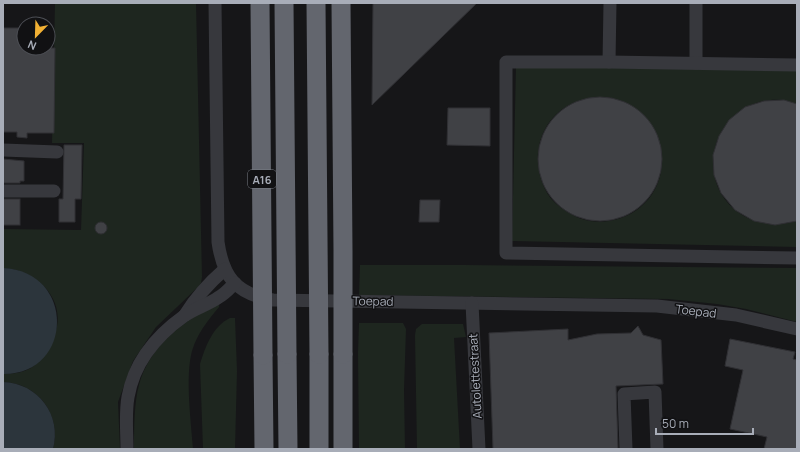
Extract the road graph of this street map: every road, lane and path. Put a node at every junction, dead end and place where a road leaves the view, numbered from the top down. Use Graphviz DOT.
graph roads {
  1 [pos="215,3"];
  2 [pos="260,3"];
  3 [pos="284,3"];
  4 [pos="316,3"];
  5 [pos="341,3"];
  6 [pos="610,3"];
  7 [pos="696,3"];
  8 [pos="609,62"];
  9 [pos="696,63"];
  10 [pos="797,65"];
  11 [pos="3,150"];
  12 [pos="57,152"];
  13 [pos="3,191"];
  14 [pos="54,191"];
  15 [pos="797,258"];
  16 [pos="225,270"];
  17 [pos="235,283"];
  18 [pos="472,303"];
  19 [pos="185,315"];
  20 [pos="797,329"];
  21 [pos="127,449"];
  22 [pos="264,449"];
  23 [pos="288,449"];
  24 [pos="319,449"];
  25 [pos="343,449"];
  26 [pos="478,449"];
  27 [pos="626,449"];
  28 [pos="657,449"];
  1 -- 16 [label="street, Toepad"];
  2 -- 22 [label="highway, A16, bridge"];
  3 -- 23 [label="highway, A16, bridge"];
  4 -- 24 [label="highway, bridge"];
  5 -- 25 [label="highway, bridge"];
  6 -- 8 [label="street"];
  7 -- 9 [label="street"];
  8 -- 9 [label="street"];
  8 -- 15 [label="street"];
  9 -- 10 [label="street"];
  11 -- 12 [label="street"];
  13 -- 14 [label="street"];
  16 -- 17 [label="street, Toepad"];
  16 -- 19 [label="street"];
  17 -- 18 [label="street, Toepad"];
  17 -- 19 [label="street"];
  18 -- 20 [label="street, Toepad"];
  18 -- 26 [label="street, Autolettestraat"];
  19 -- 21 [label="street"];
  27 -- 28 [label="street"];
}
